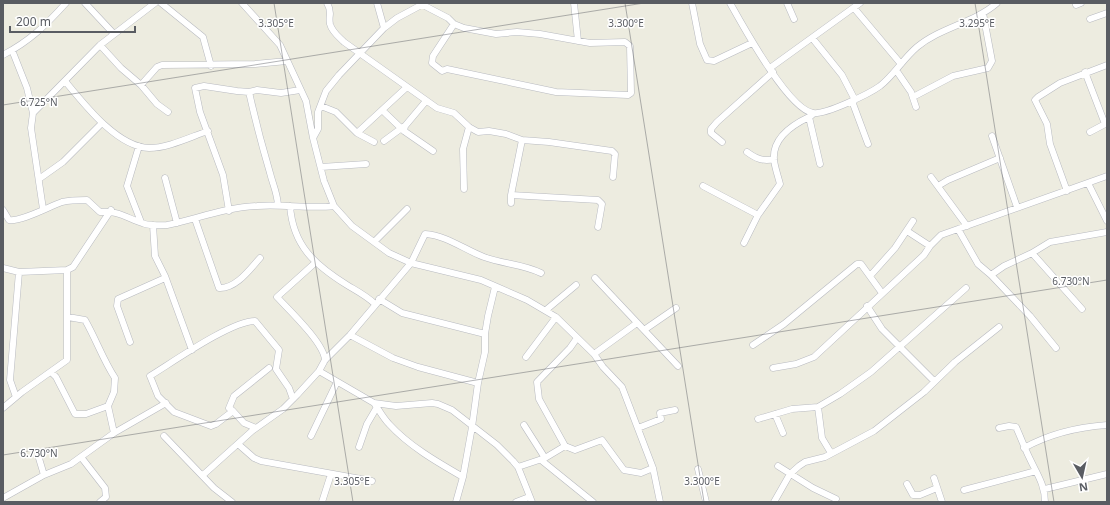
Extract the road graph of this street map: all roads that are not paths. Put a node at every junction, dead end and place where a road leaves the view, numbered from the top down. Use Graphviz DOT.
graph roads {
  1 [pos="66,3"];
  2 [pos="85,3"];
  3 [pos="155,3"];
  4 [pos="160,3"];
  5 [pos="242,3"];
  6 [pos="254,3"];
  7 [pos="327,3"];
  8 [pos="378,3"];
  9 [pos="574,3"];
  10 [pos="692,3"];
  11 [pos="730,3"];
  12 [pos="787,3"];
  13 [pos="860,3"];
  14 [pos="997,3"];
  15 [pos="424,4"];
  16 [pos="854,8"];
  17 [pos="249,9"];
  18 [pos="983,13"];
  19 [pos="1107,13"];
  20 [pos="794,19"];
  21 [pos="1090,19"];
  22 [pos="454,24"];
  23 [pos="384,28"];
  24 [pos="114,34"];
  25 [pos="813,39"];
  26 [pos="578,41"];
  27 [pos="752,43"];
  28 [pos="100,45"];
  29 [pos="12,50"];
  30 [pos="358,54"];
  31 [pos="3,55"];
  32 [pos="287,60"];
  33 [pos="901,64"];
  34 [pos="1107,65"];
  35 [pos="211,66"];
  36 [pos="772,70"];
  37 [pos="896,70"];
  38 [pos="1085,72"];
  39 [pos="65,81"];
  40 [pos="142,85"];
  41 [pos="407,87"];
  42 [pos="300,90"];
  43 [pos="249,92"];
  44 [pos="913,97"];
  45 [pos="426,100"];
  46 [pos="853,100"];
  47 [pos="321,106"];
  48 [pos="916,107"];
  49 [pos="382,110"];
  50 [pos="168,112"];
  51 [pos="33,113"];
  52 [pos="811,115"];
  53 [pos="101,124"];
  54 [pos="1106,124"];
  55 [pos="469,127"];
  56 [pos="403,129"];
  57 [pos="208,131"];
  58 [pos="1090,132"];
  59 [pos="357,133"];
  60 [pos="992,136"];
  61 [pos="313,138"];
  62 [pos="522,140"];
  63 [pos="384,141"];
  64 [pos="374,142"];
  65 [pos="722,142"];
  66 [pos="868,144"];
  67 [pos="139,146"];
  68 [pos="433,151"];
  69 [pos="747,152"];
  70 [pos="1000,158"];
  71 [pos="774,159"];
  72 [pos="366,164"];
  73 [pos="820,164"];
  74 [pos="321,167"];
  75 [pos="1107,176"];
  76 [pos="613,177"];
  77 [pos="931,177"];
  78 [pos="165,178"];
  79 [pos="39,179"];
  80 [pos="1088,183"];
  81 [pos="702,186"];
  82 [pos="938,186"];
  83 [pos="464,189"];
  84 [pos="1067,191"];
  85 [pos="511,195"];
  86 [pos="511,203"];
  87 [pos="278,205"];
  88 [pos="290,206"];
  89 [pos="334,206"];
  90 [pos="1017,207"];
  91 [pos="43,209"];
  92 [pos="407,209"];
  93 [pos="3,210"];
  94 [pos="112,210"];
  95 [pos="229,211"];
  96 [pos="758,215"];
  97 [pos="194,218"];
  98 [pos="913,221"];
  99 [pos="1107,221"];
  100 [pos="141,222"];
  101 [pos="178,223"];
  102 [pos="153,225"];
  103 [pos="967,226"];
  104 [pos="598,227"];
  105 [pos="958,229"];
  106 [pos="907,231"];
  107 [pos="1107,232"];
  108 [pos="374,242"];
  109 [pos="744,243"];
  110 [pos="930,246"];
  111 [pos="1032,254"];
  112 [pos="260,258"];
  113 [pos="316,262"];
  114 [pos="411,264"];
  115 [pos="3,268"];
  116 [pos="67,270"];
  117 [pos="19,272"];
  118 [pos="541,273"];
  119 [pos="991,275"];
  120 [pos="870,276"];
  121 [pos="165,278"];
  122 [pos="595,278"];
  123 [pos="576,285"];
  124 [pos="495,287"];
  125 [pos="966,288"];
  126 [pos="882,293"];
  127 [pos="377,302"];
  128 [pos="867,306"];
  129 [pos="676,308"];
  130 [pos="1082,309"];
  131 [pos="546,310"];
  132 [pos="68,317"];
  133 [pos="556,317"];
  134 [pos="637,323"];
  135 [pos="999,327"];
  136 [pos="644,330"];
  137 [pos="485,334"];
  138 [pos="350,335"];
  139 [pos="577,338"];
  140 [pos="130,342"];
  141 [pos="753,345"];
  142 [pos="899,347"];
  143 [pos="1056,348"];
  144 [pos="192,350"];
  145 [pos="594,354"];
  146 [pos="526,357"];
  147 [pos="325,360"];
  148 [pos="60,366"];
  149 [pos="678,366"];
  150 [pos="269,368"];
  151 [pos="773,368"];
  152 [pos="319,371"];
  153 [pos="50,372"];
  154 [pos="56,377"];
  155 [pos="934,381"];
  156 [pos="337,382"];
  157 [pos="478,383"];
  158 [pos="16,397"];
  159 [pos="293,399"];
  160 [pos="166,404"];
  161 [pos="376,405"];
  162 [pos="108,406"];
  163 [pos="818,407"];
  164 [pos="3,408"];
  165 [pos="675,410"];
  166 [pos="233,411"];
  167 [pos="774,414"];
  168 [pos="758,419"];
  169 [pos="524,425"];
  170 [pos="1107,425"];
  171 [pos="472,427"];
  172 [pos="256,428"];
  173 [pos="638,428"];
  174 [pos="999,428"];
  175 [pos="114,433"];
  176 [pos="783,433"];
  177 [pos="164,436"];
  178 [pos="312,436"];
  179 [pos="238,444"];
  180 [pos="565,446"];
  181 [pos="359,447"];
  182 [pos="1024,448"];
  183 [pos="831,453"];
  184 [pos="38,455"];
  185 [pos="81,457"];
  186 [pos="543,459"];
  187 [pos="778,466"];
  188 [pos="518,467"];
  189 [pos="653,468"];
  190 [pos="698,469"];
  191 [pos="1036,471"];
  192 [pos="331,474"];
  193 [pos="790,474"];
  194 [pos="1107,474"];
  195 [pos="44,475"];
  196 [pos="203,475"];
  197 [pos="463,477"];
  198 [pos="934,478"];
  199 [pos="372,481"];
  200 [pos="907,484"];
  201 [pos="937,488"];
  202 [pos="1045,489"];
  203 [pos="964,490"];
  204 [pos="3,498"];
  205 [pos="530,499"];
  206 [pos="836,499"];
  207 [pos="100,502"];
  208 [pos="232,502"];
  209 [pos="322,502"];
  210 [pos="456,502"];
  211 [pos="516,502"];
  212 [pos="592,502"];
  213 [pos="660,502"];
  214 [pos="706,502"];
  215 [pos="774,502"];
  216 [pos="942,502"];
  217 [pos="1045,502"];
  1 -- 29 [label="street"];
  2 -- 24 [label="street"];
  3 -- 24 [label="street"];
  4 -- 35 [label="street"];
  5 -- 17 [label="street"];
  6 -- 17 [label="street"];
  7 -- 30 [label="street"];
  8 -- 23 [label="street"];
  9 -- 26 [label="street"];
  10 -- 27 [label="street"];
  11 -- 27 [label="street"];
  12 -- 20 [label="street"];
  13 -- 16 [label="street"];
  14 -- 18 [label="street"];
  15 -- 22 [label="street"];
  15 -- 23 [label="street"];
  16 -- 25 [label="street"];
  16 -- 33 [label="street"];
  17 -- 32 [label="street"];
  18 -- 33 [label="street"];
  18 -- 44 [label="street"];
  19 -- 21 [label="street"];
  22 -- 26 [label="street"];
  22 -- 26 [label="street"];
  23 -- 30 [label="street"];
  24 -- 28 [label="street"];
  25 -- 36 [label="street"];
  25 -- 46 [label="street"];
  27 -- 36 [label="street"];
  28 -- 39 [label="street"];
  28 -- 40 [label="street"];
  29 -- 31 [label="street"];
  29 -- 51 [label="street"];
  30 -- 41 [label="street"];
  30 -- 47 [label="street"];
  32 -- 35 [label="street"];
  32 -- 42 [label="street"];
  33 -- 37 [label="street"];
  34 -- 38 [label="street"];
  35 -- 40 [label="street"];
  36 -- 52 [label="street"];
  36 -- 65 [label="street"];
  37 -- 44 [label="street"];
  37 -- 46 [label="street"];
  38 -- 54 [label="street"];
  38 -- 84 [label="street"];
  39 -- 51 [label="street"];
  39 -- 53 [label="street"];
  40 -- 50 [label="street"];
  41 -- 45 [label="street"];
  41 -- 49 [label="street"];
  42 -- 43 [label="street"];
  42 -- 61 [label="street"];
  43 -- 57 [label="street"];
  43 -- 87 [label="street"];
  44 -- 48 [label="street"];
  45 -- 55 [label="street"];
  45 -- 56 [label="street"];
  46 -- 52 [label="street"];
  46 -- 66 [label="street"];
  47 -- 59 [label="street"];
  47 -- 61 [label="street"];
  49 -- 56 [label="street"];
  49 -- 59 [label="street"];
  51 -- 79 [label="street"];
  52 -- 71 [label="street"];
  52 -- 73 [label="street"];
  53 -- 67 [label="street"];
  53 -- 79 [label="street"];
  54 -- 58 [label="street"];
  55 -- 62 [label="street"];
  55 -- 83 [label="street"];
  56 -- 63 [label="street"];
  56 -- 68 [label="street"];
  57 -- 67 [label="street"];
  57 -- 95 [label="street"];
  59 -- 64 [label="street"];
  60 -- 70 [label="street"];
  61 -- 74 [label="street"];
  62 -- 76 [label="street"];
  62 -- 85 [label="street"];
  67 -- 100 [label="street"];
  69 -- 71 [label="street"];
  70 -- 82 [label="street"];
  70 -- 90 [label="street"];
  71 -- 96 [label="street"];
  72 -- 74 [label="street"];
  74 -- 89 [label="street"];
  75 -- 80 [label="street"];
  77 -- 82 [label="street"];
  78 -- 101 [label="street"];
  79 -- 91 [label="street"];
  80 -- 84 [label="street"];
  80 -- 99 [label="street"];
  81 -- 96 [label="street"];
  82 -- 103 [label="street"];
  84 -- 90 [label="street"];
  85 -- 86 [label="street"];
  85 -- 104 [label="street"];
  87 -- 88 [label="street"];
  87 -- 95 [label="street"];
  88 -- 89 [label="street"];
  88 -- 113 [label="street"];
  89 -- 108 [label="street"];
  90 -- 103 [label="street"];
  91 -- 93 [label="street"];
  91 -- 94 [label="street"];
  92 -- 108 [label="street"];
  94 -- 100 [label="street"];
  94 -- 116 [label="street"];
  95 -- 97 [label="street"];
  96 -- 109 [label="street"];
  97 -- 101 [label="street"];
  97 -- 112 [label="street"];
  98 -- 106 [label="street"];
  100 -- 102 [label="street"];
  101 -- 102 [label="street"];
  102 -- 121 [label="street"];
  103 -- 105 [label="street"];
  105 -- 110 [label="street"];
  105 -- 119 [label="street"];
  106 -- 110 [label="street"];
  106 -- 120 [label="street"];
  107 -- 111 [label="street"];
  108 -- 114 [label="street"];
  110 -- 126 [label="street"];
  111 -- 119 [label="street"];
  111 -- 130 [label="street"];
  113 -- 127 [label="street"];
  113 -- 147 [label="street"];
  114 -- 118 [label="street"];
  114 -- 124 [label="street"];
  114 -- 127 [label="street"];
  115 -- 117 [label="street"];
  116 -- 117 [label="street"];
  116 -- 132 [label="street"];
  117 -- 158 [label="street"];
  119 -- 143 [label="street"];
  120 -- 126 [label="street"];
  120 -- 141 [label="street"];
  121 -- 140 [label="street"];
  121 -- 144 [label="street"];
  122 -- 134 [label="street"];
  123 -- 131 [label="street"];
  124 -- 131 [label="street"];
  124 -- 137 [label="street"];
  125 -- 142 [label="street"];
  126 -- 128 [label="street"];
  127 -- 137 [label="street"];
  127 -- 138 [label="street"];
  128 -- 142 [label="street"];
  128 -- 151 [label="street"];
  129 -- 136 [label="street"];
  131 -- 133 [label="street"];
  132 -- 148 [label="street"];
  132 -- 162 [label="street"];
  133 -- 139 [label="street"];
  133 -- 146 [label="street"];
  134 -- 136 [label="street"];
  134 -- 145 [label="street"];
  135 -- 155 [label="street"];
  136 -- 149 [label="street"];
  137 -- 157 [label="street"];
  138 -- 147 [label="street"];
  138 -- 157 [label="street"];
  139 -- 145 [label="street"];
  139 -- 180 [label="street"];
  142 -- 155 [label="street"];
  142 -- 163 [label="street"];
  144 -- 159 [label="street"];
  144 -- 160 [label="street"];
  145 -- 173 [label="street"];
  147 -- 152 [label="street"];
  148 -- 153 [label="street"];
  148 -- 154 [label="street"];
  150 -- 166 [label="street"];
  152 -- 156 [label="street"];
  152 -- 159 [label="street"];
  153 -- 154 [label="street"];
  153 -- 158 [label="street"];
  154 -- 162 [label="street"];
  155 -- 183 [label="street"];
  156 -- 161 [label="street"];
  156 -- 178 [label="street"];
  157 -- 171 [label="street"];
  158 -- 164 [label="street"];
  159 -- 172 [label="street"];
  160 -- 166 [label="street"];
  160 -- 175 [label="street"];
  161 -- 171 [label="street"];
  161 -- 181 [label="street"];
  161 -- 197 [label="street"];
  162 -- 175 [label="street"];
  163 -- 167 [label="street"];
  163 -- 183 [label="street"];
  165 -- 173 [label="street"];
  166 -- 172 [label="street"];
  167 -- 168 [label="street"];
  167 -- 176 [label="street"];
  169 -- 186 [label="street"];
  170 -- 182 [label="street"];
  171 -- 188 [label="street"];
  171 -- 197 [label="street"];
  172 -- 179 [label="street"];
  173 -- 189 [label="street"];
  174 -- 182 [label="street"];
  175 -- 185 [label="street"];
  177 -- 196 [label="street"];
  179 -- 192 [label="street"];
  179 -- 196 [label="street"];
  180 -- 186 [label="street"];
  180 -- 189 [label="street"];
  182 -- 191 [label="street"];
  183 -- 193 [label="street"];
  184 -- 195 [label="street"];
  185 -- 195 [label="street"];
  185 -- 207 [label="street"];
  186 -- 188 [label="street"];
  186 -- 212 [label="street"];
  187 -- 193 [label="street"];
  188 -- 205 [label="street"];
  189 -- 213 [label="street"];
  190 -- 214 [label="street"];
  191 -- 202 [label="street"];
  191 -- 203 [label="street"];
  192 -- 199 [label="street"];
  192 -- 209 [label="street"];
  193 -- 206 [label="street"];
  193 -- 215 [label="street"];
  194 -- 202 [label="street"];
  195 -- 204 [label="street"];
  196 -- 208 [label="street"];
  197 -- 210 [label="street"];
  198 -- 201 [label="street"];
  200 -- 201 [label="street"];
  201 -- 216 [label="street"];
  202 -- 217 [label="street"];
  205 -- 211 [label="street"];
}
